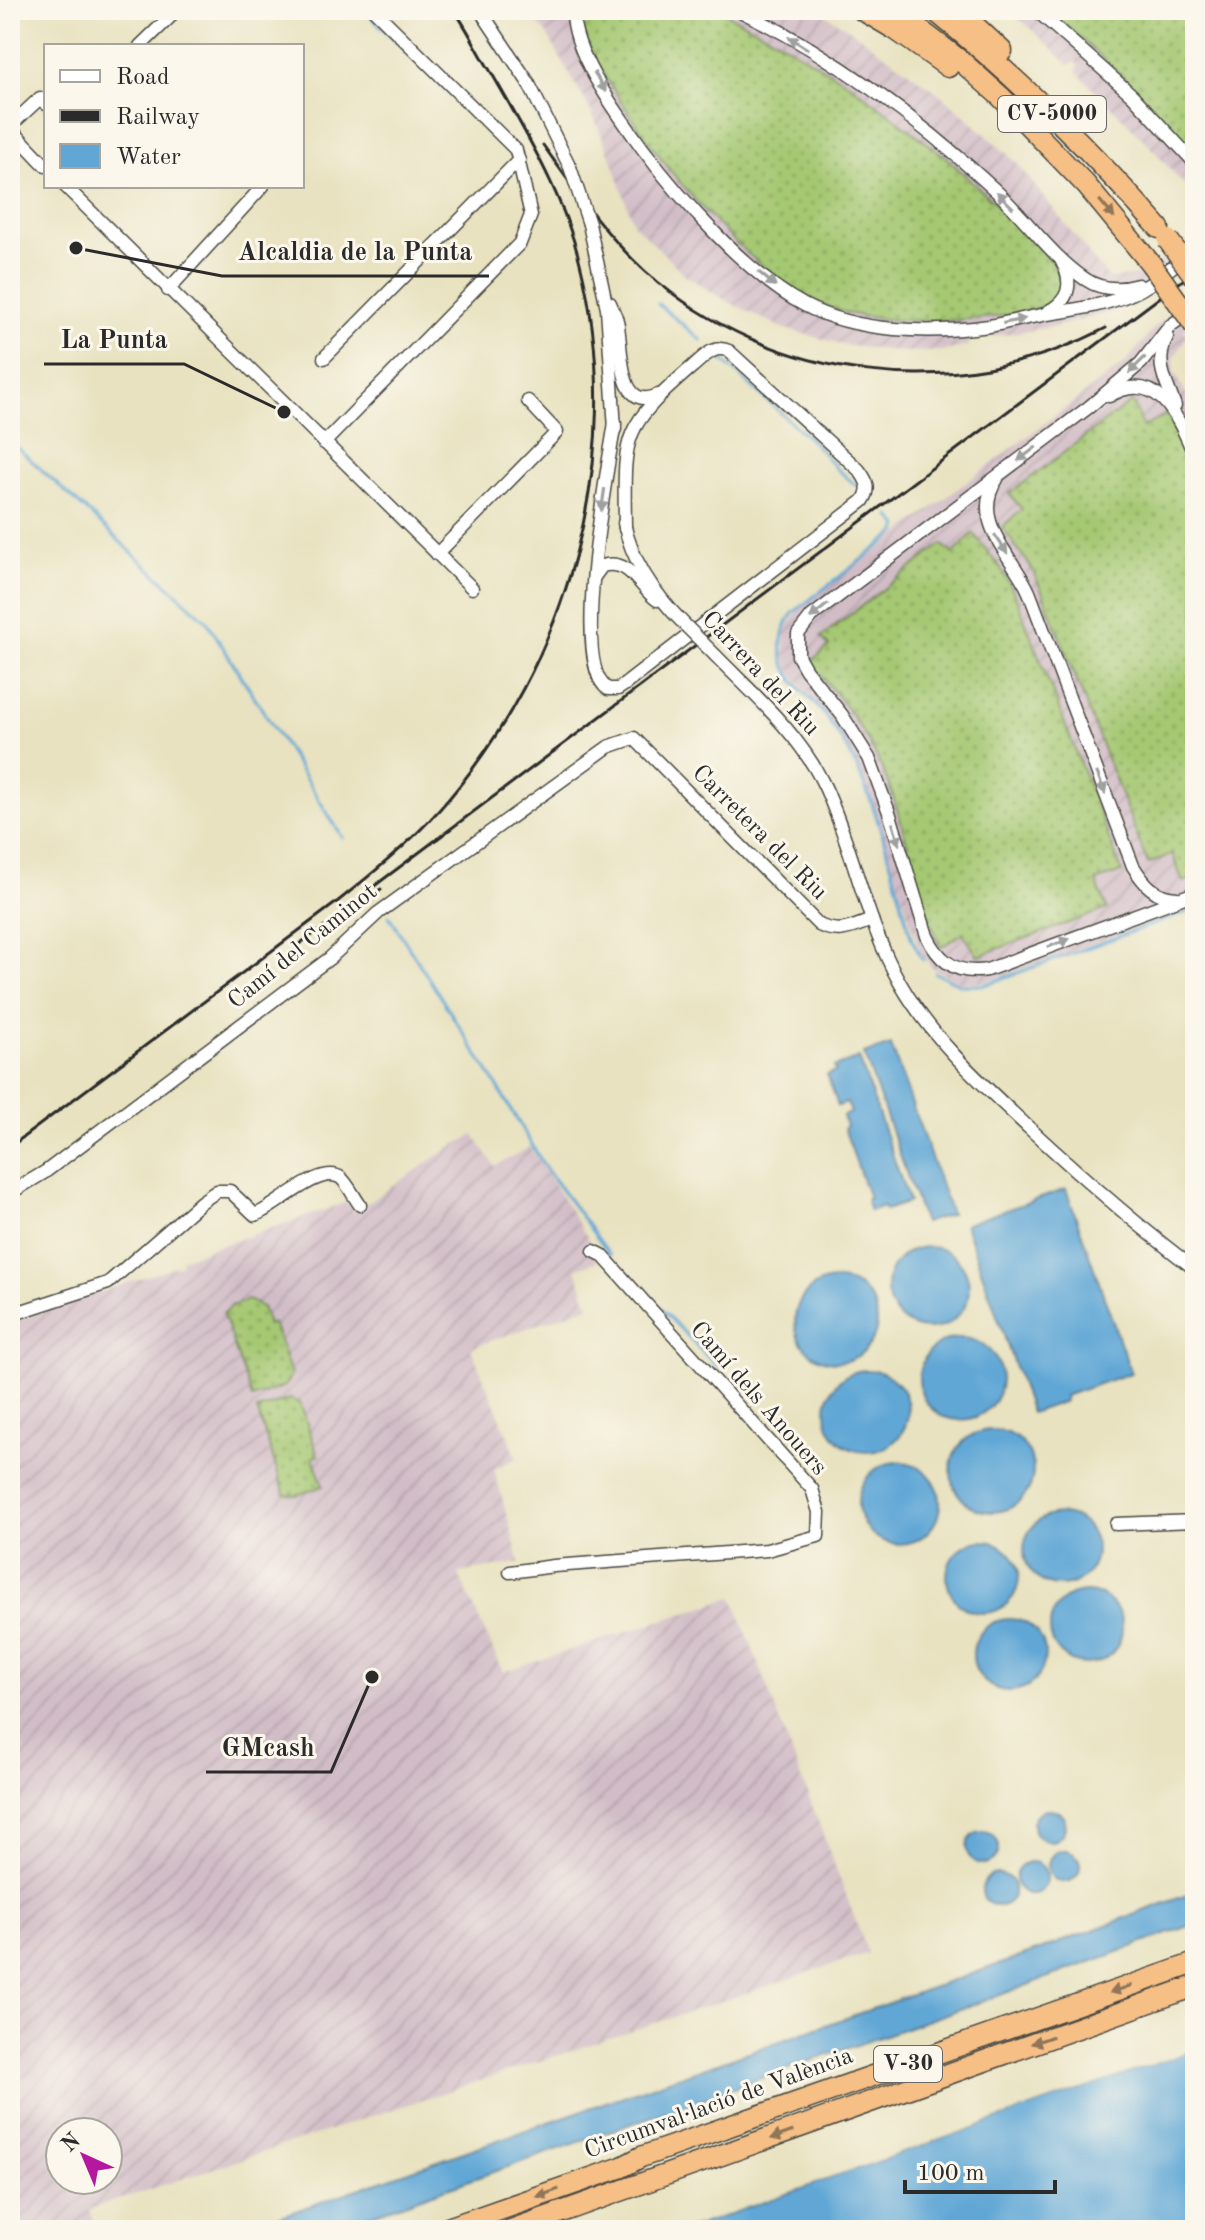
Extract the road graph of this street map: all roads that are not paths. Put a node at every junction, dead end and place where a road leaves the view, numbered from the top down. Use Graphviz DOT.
graph roads {
  1 [pos="374,10"];
  2 [pos="480,10"];
  3 [pos="573,10"];
  4 [pos="738,10"];
  5 [pos="862,10"];
  6 [pos="894,10"];
  7 [pos="934,10"];
  8 [pos="958,10"];
  9 [pos="1036,10"];
  10 [pos="170,17"];
  11 [pos="142,44"];
  12 [pos="44,102"];
  13 [pos="1014,112"];
  14 [pos="10,127"];
  15 [pos="519,160"];
  16 [pos="1195,163"];
  17 [pos="44,164"];
  18 [pos="67,188"];
  19 [pos="261,188"];
  20 [pos="1164,234"];
  21 [pos="1195,248"];
  22 [pos="1059,256"];
  23 [pos="1152,272"];
  24 [pos="1195,277"];
  25 [pos="602,281"];
  26 [pos="168,290"];
  27 [pos="1195,308"];
  28 [pos="1043,315"];
  29 [pos="1188,322"];
  30 [pos="324,358"];
  31 [pos="664,391"];
  32 [pos="528,401"];
  33 [pos="1089,407"];
  34 [pos="1179,421"];
  35 [pos="615,423"];
  36 [pos="324,443"];
  37 [pos="1195,456"];
  38 [pos="1002,473"];
  39 [pos="625,529"];
  40 [pos="437,554"];
  41 [pos="591,584"];
  42 [pos="472,588"];
  43 [pos="668,608"];
  44 [pos="626,739"];
  45 [pos="1189,896"];
  46 [pos="872,920"];
  47 [pos="10,1193"];
  48 [pos="360,1205"];
  49 [pos="594,1251"];
  50 [pos="1195,1269"];
  51 [pos="10,1315"];
  52 [pos="1195,1521"];
  53 [pos="1116,1524"];
  54 [pos="510,1572"];
  55 [pos="1195,1963"];
  56 [pos="1195,1986"];
  57 [pos="987,2060"];
  58 [pos="622,2167"];
  59 [pos="442,2230"];
  60 [pos="511,2230"];
  1 -- 15 [label="street"];
  2 -- 25 [label="street, Carrera del Riu, bridge"];
  3 -- 28 [label="street, one-way"];
  22 -- 4 [label="street, one-way"];
  5 -- 13 [label="highway"];
  6 -- 13 [label="highway, CV-5000"];
  7 -- 20 [label="highway, CV-5000"];
  8 -- 20 [label="highway"];
  9 -- 16 [label="street"];
  10 -- 11 [label="street"];
  12 -- 14 [label="street"];
  13 -- 23 [label="highway, CV-5000, one-way"];
  14 -- 17 [label="street"];
  15 -- 30 [label="street"];
  15 -- 36 [label="street"];
  18 -- 26 [label="street"];
  19 -- 26 [label="street"];
  20 -- 24 [label="highway, CV-5000, bridge"];
  21 -- 23 [label="street"];
  22 -- 23 [label="street"];
  22 -- 28 [label="street"];
  23 -- 28 [label="street"];
  23 -- 29 [label="highway, CV-5000, bridge"];
  25 -- 31 [label="street"];
  25 -- 35 [label="street, Carrera del Riu"];
  26 -- 36 [label="street"];
  27 -- 29 [label="street"];
  29 -- 33 [label="street, one-way"];
  29 -- 34 [label="street"];
  31 -- 39 [label="street"];
  31 -- 41 [label="street"];
  32 -- 40 [label="street"];
  33 -- 34 [label="street"];
  33 -- 38 [label="street, one-way"];
  34 -- 37 [label="street"];
  35 -- 39 [label="street, Carrera del Riu"];
  35 -- 41 [label="street, one-way"];
  36 -- 40 [label="street"];
  38 -- 45 [label="street, one-way"];
  38 -- 45 [label="street, one-way"];
  39 -- 43 [label="street, Carrera del Riu"];
  40 -- 42 [label="street"];
  41 -- 43 [label="street"];
  43 -- 46 [label="street, Carrera del Riu, bridge"];
  44 -- 46 [label="street, Carretera del Riu"];
  44 -- 47 [label="street, Camí del Caminot"];
  46 -- 50 [label="street, Carrera del Riu"];
  48 -- 51 [label="street"];
  49 -- 54 [label="street, Camí dels Anouers"];
  52 -- 53 [label="street"];
  55 -- 58 [label="highway, Circumval·lació de València / V-30, one-way"];
  56 -- 57 [label="highway, Circumval·lació de València / V-30, one-way"];
  57 -- 58 [label="highway"];
  57 -- 60 [label="highway, Circumval·lació de València / V-30, one-way"];
  58 -- 59 [label="highway, Circumval·lació de València / V-30, one-way"];
}
